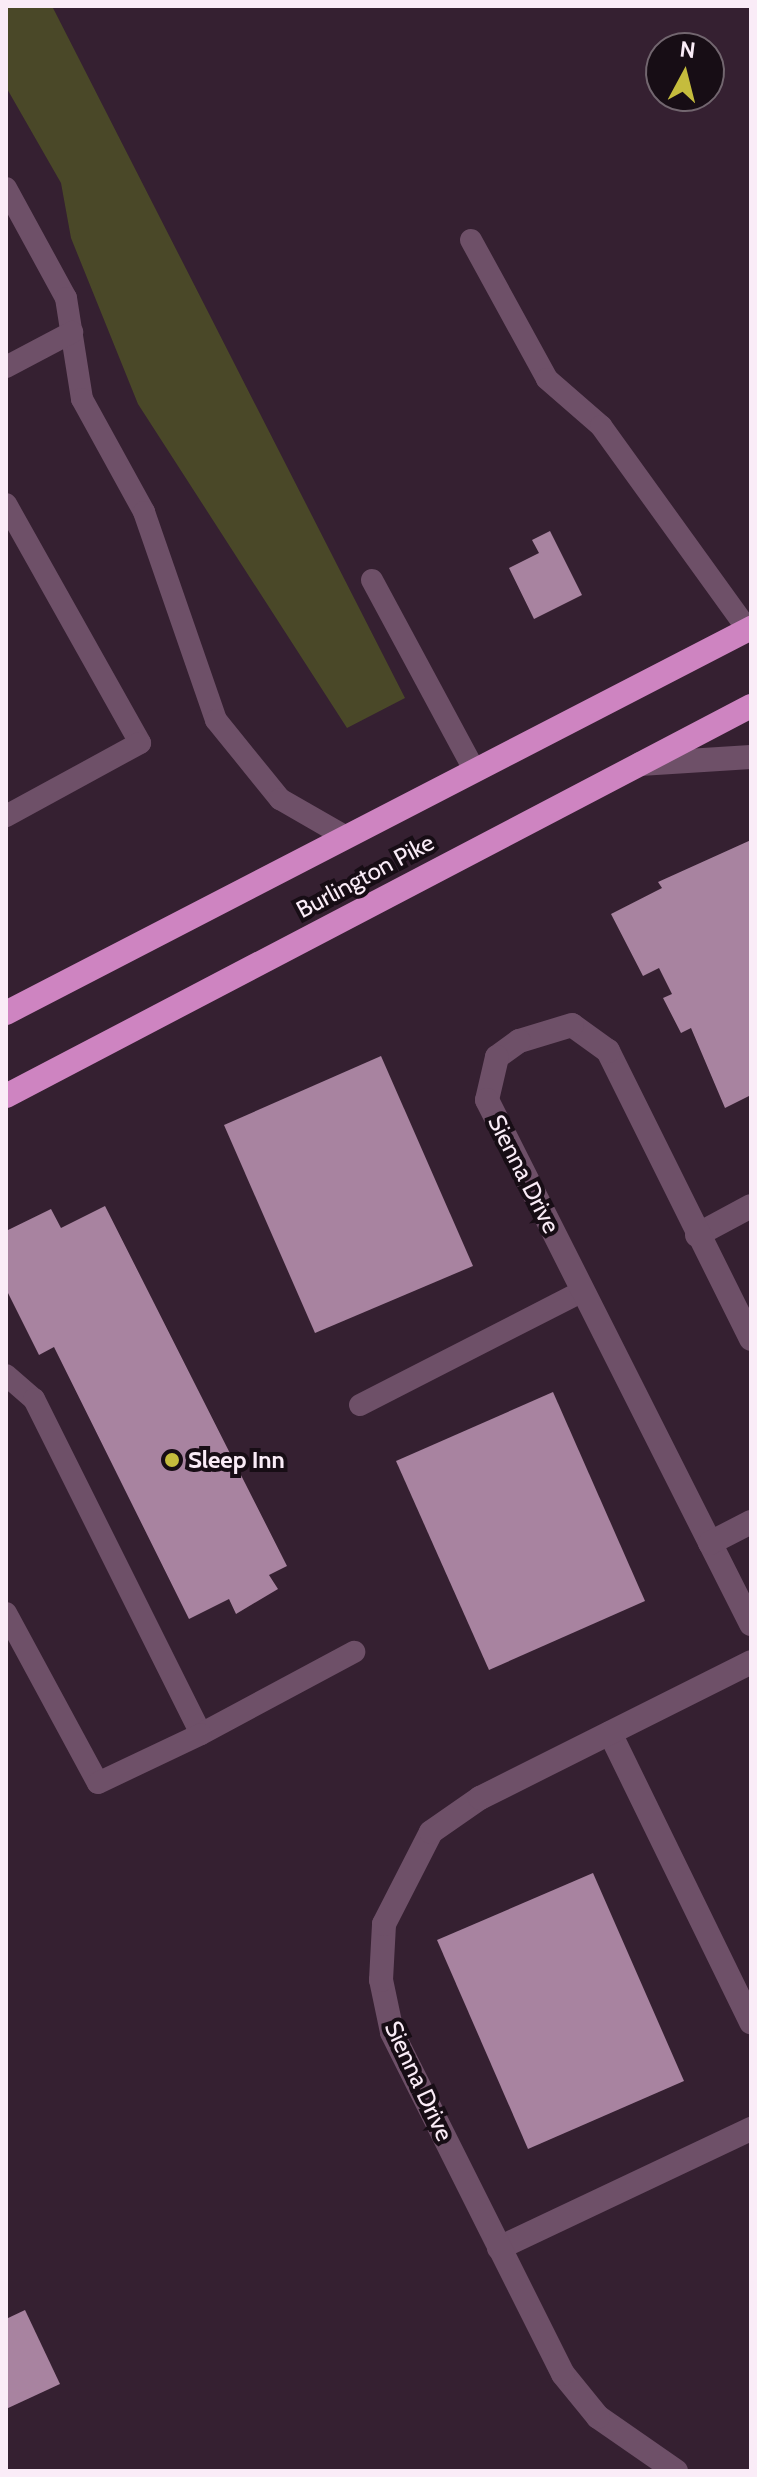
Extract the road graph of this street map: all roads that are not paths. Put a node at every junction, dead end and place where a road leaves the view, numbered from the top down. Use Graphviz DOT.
graph roads {
  1 [pos="6,188"];
  2 [pos="471,240"];
  3 [pos="72,332"];
  4 [pos="6,367"];
  5 [pos="6,504"];
  6 [pos="372,580"];
  7 [pos="749,629"];
  8 [pos="751,706"];
  9 [pos="751,757"];
  10 [pos="640,764"];
  11 [pos="475,771"];
  12 [pos="6,816"];
  13 [pos="346,837"];
  14 [pos="6,1013"];
  15 [pos="6,1096"];
  16 [pos="751,1206"];
  17 [pos="697,1235"];
  18 [pos="583,1291"];
  19 [pos="751,1339"];
  20 [pos="6,1375"];
  21 [pos="360,1405"];
  22 [pos="751,1522"];
  23 [pos="710,1543"];
  24 [pos="6,1613"];
  25 [pos="751,1624"];
  26 [pos="354,1652"];
  27 [pos="751,1662"];
  28 [pos="610,1733"];
  29 [pos="201,1734"];
  30 [pos="751,2022"];
  31 [pos="751,2129"];
  32 [pos="499,2248"];
  33 [pos="676,2471"];
  1 -- 3 [label="lane"];
  2 -- 7 [label="lane"];
  3 -- 4 [label="lane"];
  3 -- 13 [label="lane"];
  5 -- 12 [label="lane"];
  6 -- 11 [label="lane"];
  7 -- 11 [label="highway, Burlington Pike"];
  8 -- 10 [label="highway, Burlington Pike"];
  9 -- 10 [label="street"];
  10 -- 15 [label="highway, Burlington Pike"];
  11 -- 13 [label="highway, Burlington Pike"];
  13 -- 14 [label="highway, Burlington Pike"];
  16 -- 17 [label="street"];
  17 -- 18 [label="street, Sienna Drive"];
  17 -- 19 [label="street, Sienna Drive"];
  18 -- 21 [label="lane"];
  18 -- 23 [label="street, Sienna Drive"];
  20 -- 29 [label="lane"];
  22 -- 23 [label="street"];
  23 -- 25 [label="street, Sienna Drive"];
  24 -- 29 [label="lane"];
  26 -- 29 [label="lane"];
  27 -- 28 [label="street, Sienna Drive"];
  28 -- 30 [label="street"];
  28 -- 32 [label="street, Sienna Drive"];
  31 -- 32 [label="street"];
  32 -- 33 [label="street, Sienna Drive"];
}
